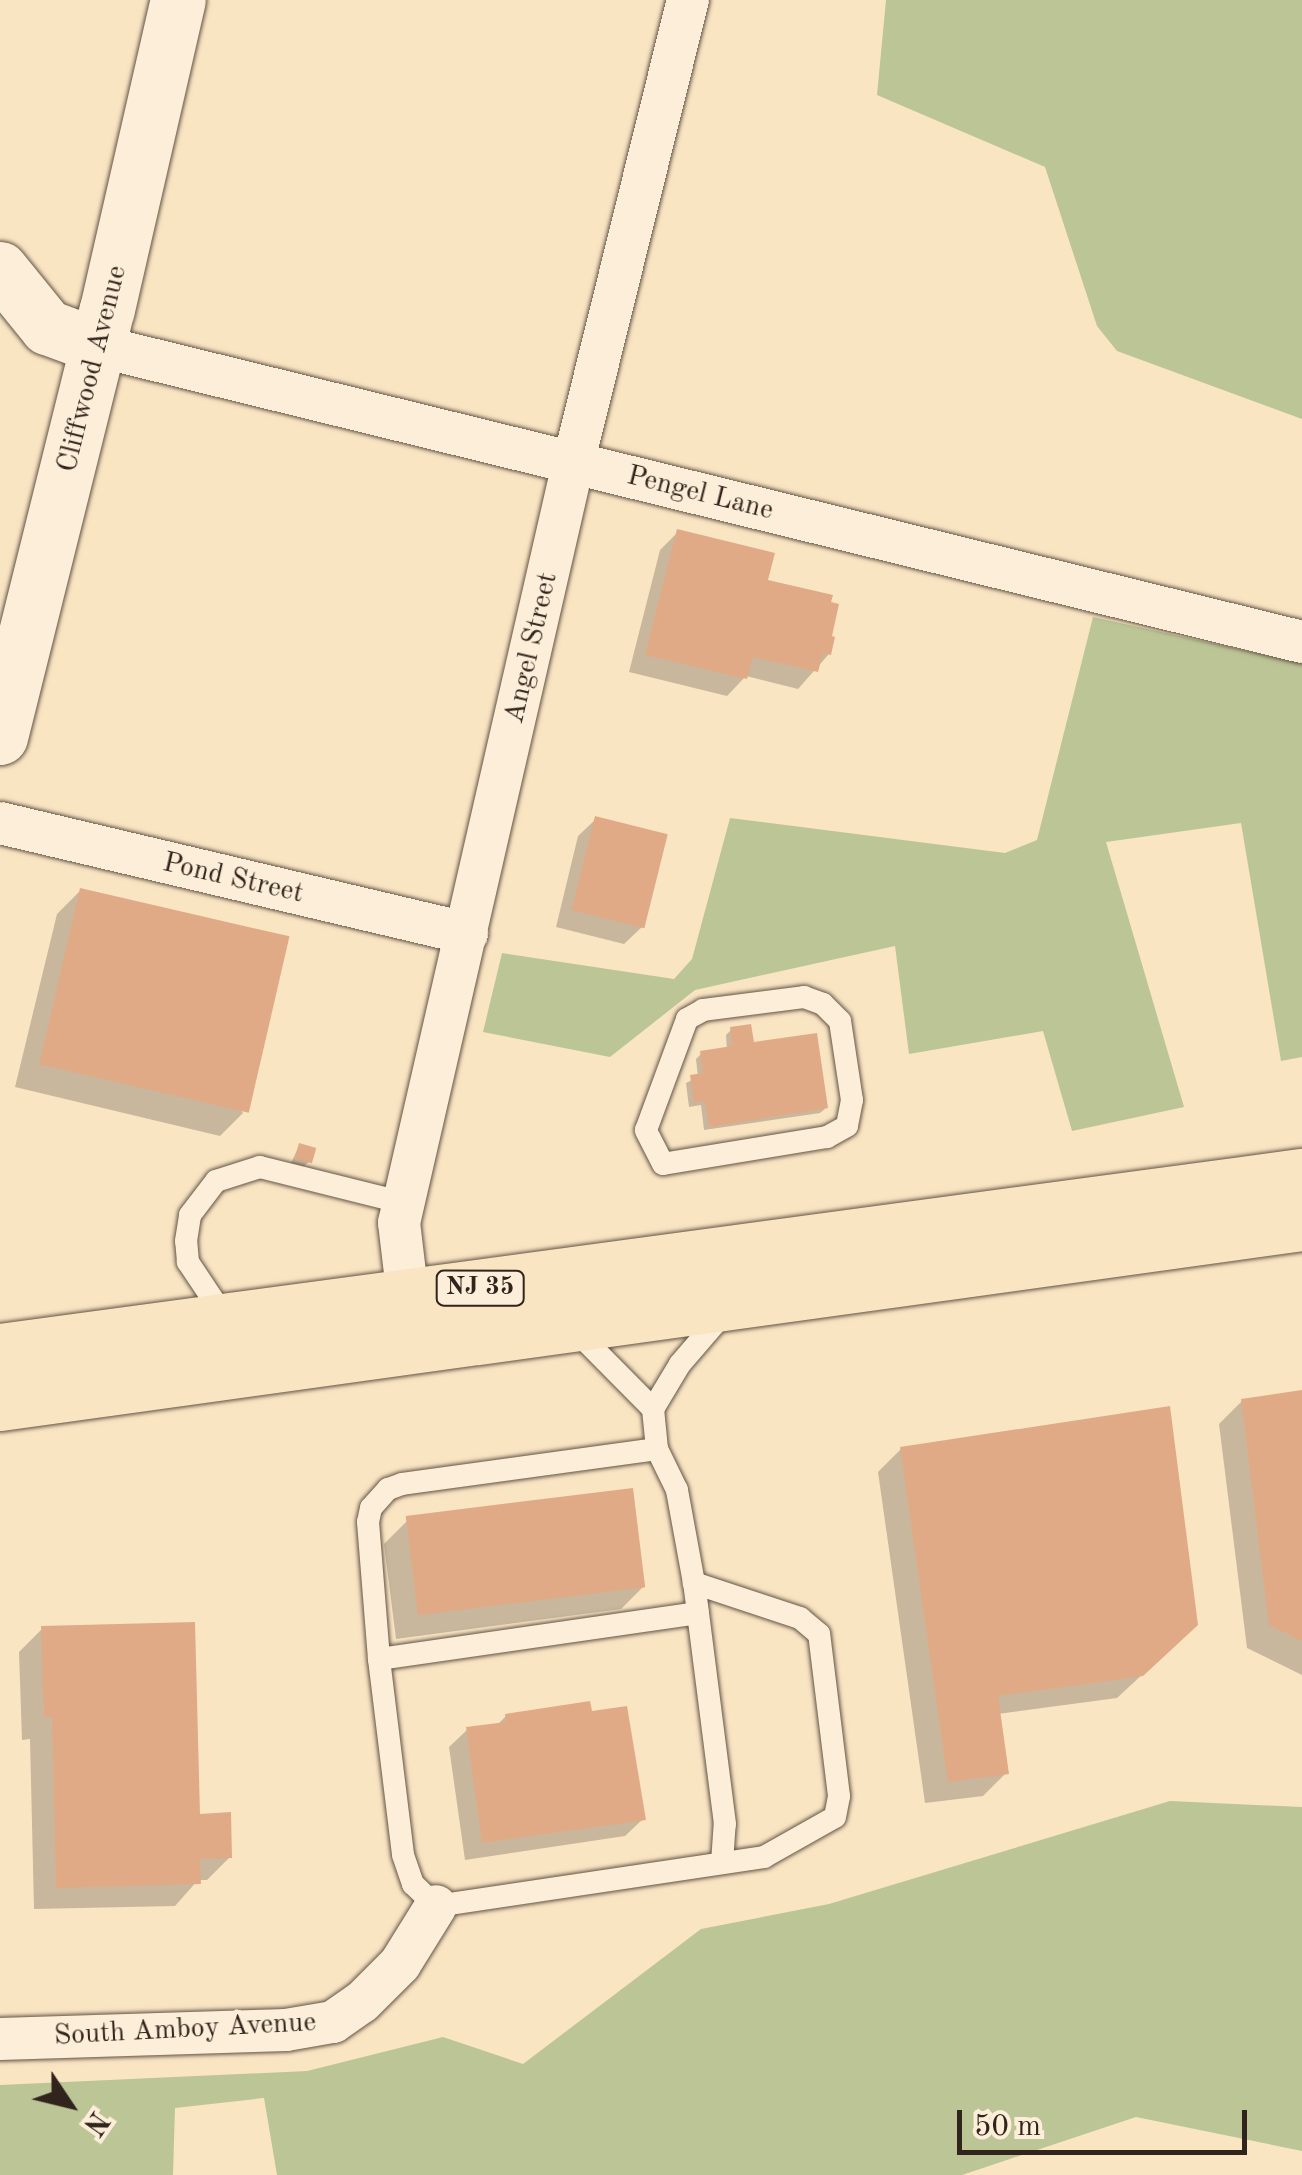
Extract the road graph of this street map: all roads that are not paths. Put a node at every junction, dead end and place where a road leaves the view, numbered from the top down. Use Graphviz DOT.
graph roads {
  1 [pos="178,0"];
  2 [pos="688,0"];
  3 [pos="0,269"];
  4 [pos="98,346"];
  5 [pos="573,464"];
  6 [pos="1302,642"];
  7 [pos="0,737"];
  8 [pos="0,823"];
  9 [pos="467,933"];
  10 [pos="646,1130"];
  11 [pos="1302,1176"];
  12 [pos="404,1203"];
  13 [pos="1302,1223"];
  14 [pos="408,1298"];
  15 [pos="732,1303"];
  16 [pos="228,1322"];
  17 [pos="571,1326"];
  18 [pos="0,1351"];
  19 [pos="0,1403"];
  20 [pos="654,1408"];
  21 [pos="657,1449"];
  22 [pos="694,1583"];
  23 [pos="698,1613"];
  24 [pos="379,1658"];
  25 [pos="722,1862"];
  26 [pos="436,1906"];
  27 [pos="0,2039"];
  1 -- 4 [label="main road, Cliffwood Avenue"];
  2 -- 5 [label="street, Angel Street"];
  3 -- 4 [label="main road"];
  4 -- 5 [label="street, Pengel Lane"];
  4 -- 7 [label="main road, Cliffwood Avenue"];
  5 -- 6 [label="street, Pengel Lane"];
  5 -- 9 [label="street, Angel Street"];
  8 -- 9 [label="street, Pond Street"];
  9 -- 12 [label="street, Angel Street"];
  10 -- 10 [label="lane"];
  11 -- 14 [label="highway, NJ 35"];
  12 -- 14 [label="street, Angel Street"];
  12 -- 16 [label="lane"];
  13 -- 15 [label="highway, NJ 35"];
  14 -- 16 [label="highway, NJ 35"];
  15 -- 17 [label="highway, NJ 35"];
  15 -- 20 [label="lane"];
  16 -- 18 [label="highway, NJ 35"];
  17 -- 19 [label="highway, NJ 35"];
  17 -- 20 [label="lane"];
  20 -- 21 [label="lane"];
  21 -- 22 [label="lane"];
  21 -- 24 [label="lane"];
  22 -- 23 [label="lane"];
  22 -- 25 [label="lane"];
  23 -- 24 [label="lane"];
  23 -- 25 [label="lane"];
  24 -- 26 [label="lane"];
  25 -- 26 [label="lane"];
  26 -- 27 [label="street, South Amboy Avenue"];
}
